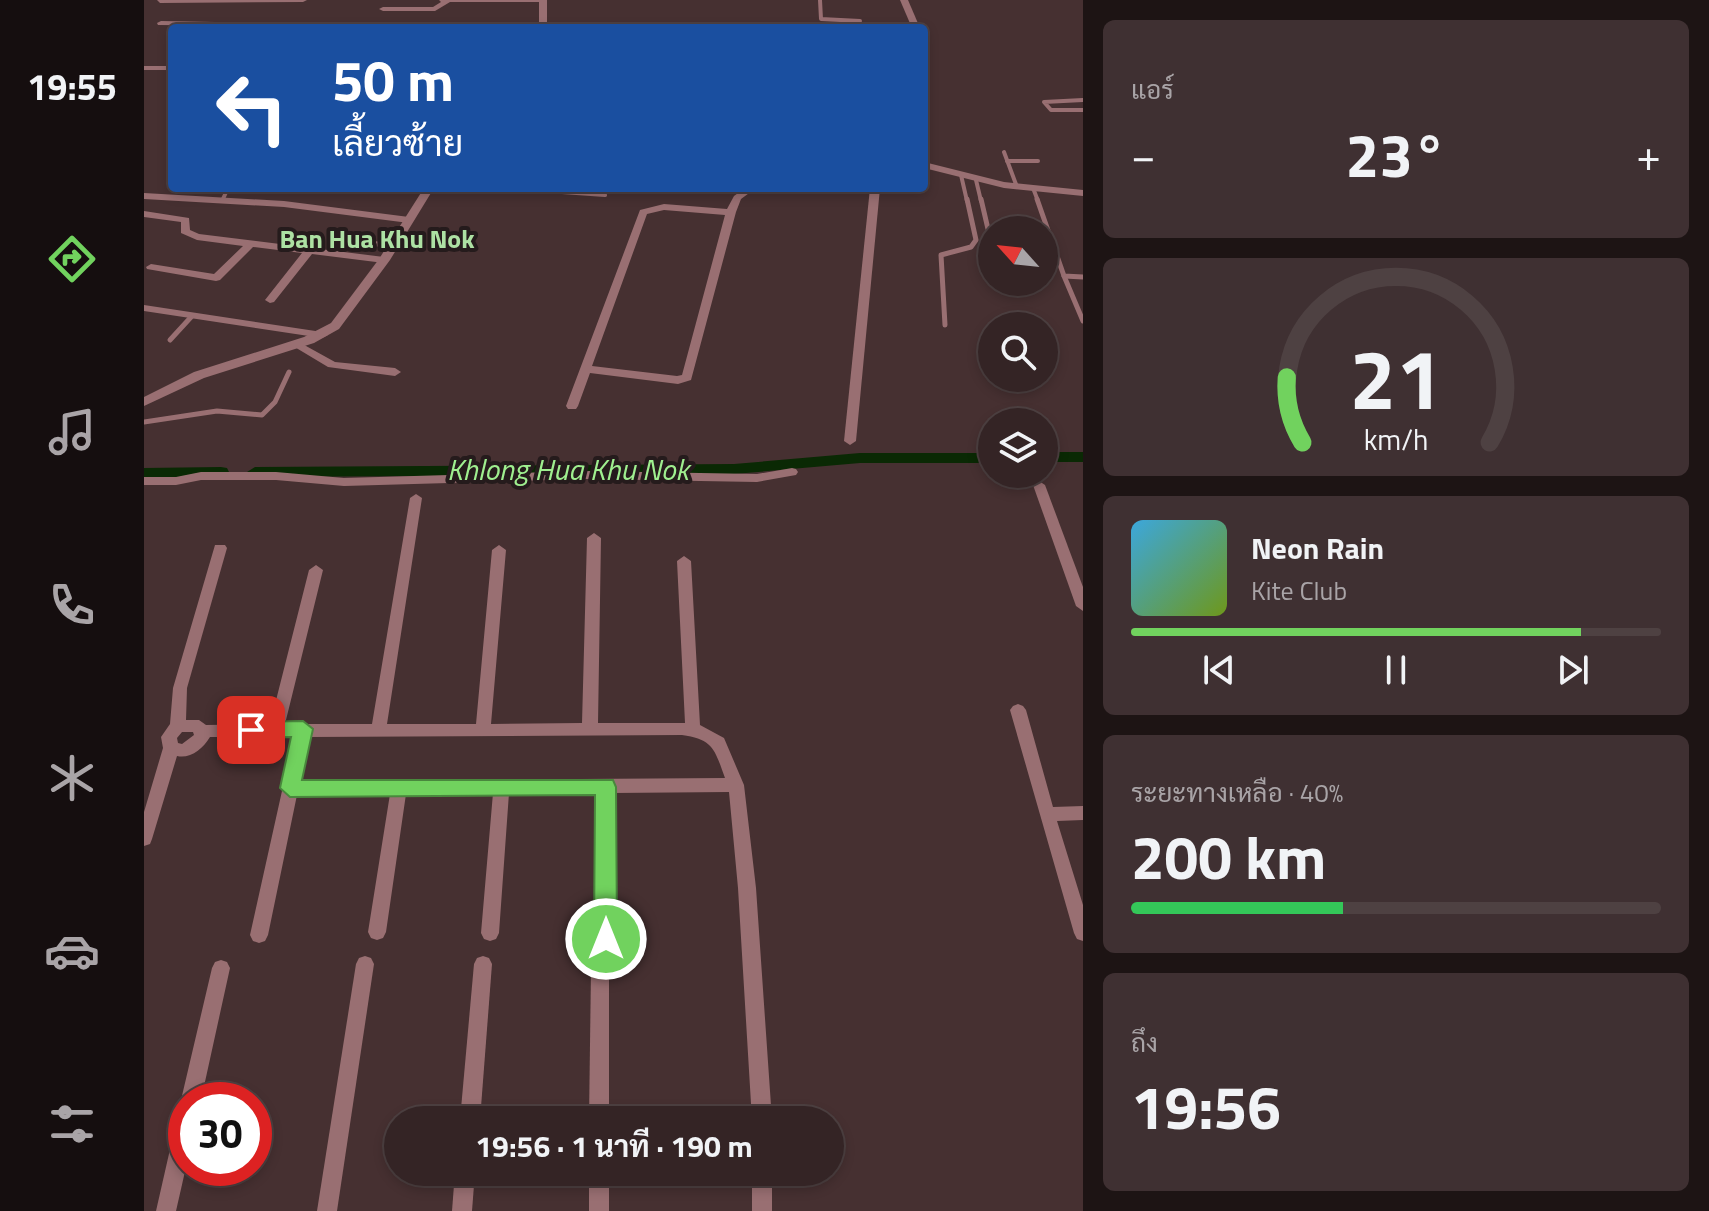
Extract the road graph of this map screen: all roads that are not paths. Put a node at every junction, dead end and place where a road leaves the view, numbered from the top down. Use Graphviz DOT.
graph roads {
  1 [pos="303,0"];
  2 [pos="543,0"];
  3 [pos="820,0"];
  4 [pos="904,0"];
  5 [pos="160,1"];
  6 [pos="445,1"];
  7 [pos="383,9"];
  8 [pos="860,21"];
  9 [pos="161,23"];
  10 [pos="214,24"];
  11 [pos="543,24"];
  12 [pos="914,24"];
  13 [pos="144,68"];
  14 [pos="168,68"];
  15 [pos="1083,100"];
  16 [pos="1083,110"];
  17 [pos="1004,152"];
  18 [pos="1007,161"];
  19 [pos="1038,161"];
  20 [pos="928,166"];
  21 [pos="961,175"];
  22 [pos="976,180"];
  23 [pos="1017,187"];
  24 [pos="1033,188"];
  25 [pos="226,192"];
  26 [pos="426,192"];
  27 [pos="561,192"];
  28 [pos="745,192"];
  29 [pos="875,192"];
  30 [pos="1083,193"];
  31 [pos="605,195"];
  32 [pos="144,196"];
  33 [pos="222,201"];
  34 [pos="731,212"];
  35 [pos="144,214"];
  36 [pos="985,216"];
  37 [pos="409,220"];
  38 [pos="356,241"];
  39 [pos="252,242"];
  40 [pos="392,246"];
  41 [pos="310,250"];
  42 [pos="384,260"];
  43 [pos="151,267"];
  44 [pos="1064,276"];
  45 [pos="1083,277"];
  46 [pos="270,300"];
  47 [pos="144,308"];
  48 [pos="192,316"];
  49 [pos="1083,321"];
  50 [pos="945,325"];
  51 [pos="322,335"];
  52 [pos="170,340"];
  53 [pos="297,344"];
  54 [pos="588,369"];
  55 [pos="289,372"];
  56 [pos="395,372"];
  57 [pos="144,402"];
  58 [pos="572,406"];
  59 [pos="144,422"];
  60 [pos="850,441"];
  61 [pos="792,472"];
  62 [pos="144,481"];
  63 [pos="1040,488"];
  64 [pos="416,498"];
  65 [pos="594,538"];
  66 [pos="220,548"];
  67 [pos="499,550"];
  68 [pos="684,561"];
  69 [pos="316,570"];
  70 [pos="1083,606"];
  71 [pos="1018,710"];
  72 [pos="178,726"];
  73 [pos="379,728"];
  74 [pos="483,728"];
  75 [pos="590,728"];
  76 [pos="276,729"];
  77 [pos="303,729"];
  78 [pos="693,729"];
  79 [pos="202,731"];
  80 [pos="171,748"];
  81 [pos="736,785"];
  82 [pos="399,786"];
  83 [pos="605,787"];
  84 [pos="290,788"];
  85 [pos="501,788"];
  86 [pos="1083,813"];
  87 [pos="1047,814"];
  88 [pos="144,839"];
  89 [pos="377,932"];
  90 [pos="490,933"];
  91 [pos="1083,933"];
  92 [pos="259,935"];
  93 [pos="606,939"];
  94 [pos="365,964"];
  95 [pos="483,964"];
  96 [pos="221,968"];
  97 [pos="600,969"];
  98 [pos="195,1082"];
  99 [pos="471,1106"];
  100 [pos="599,1106"];
  101 [pos="761,1106"];
  102 [pos="172,1186"];
  103 [pos="464,1186"];
  104 [pos="599,1186"];
  105 [pos="762,1186"];
  106 [pos="166,1211"];
  107 [pos="327,1211"];
  108 [pos="462,1211"];
  109 [pos="599,1211"];
  110 [pos="762,1211"];
  1 -- 5 [label="street"];
  2 -- 6 [label="street"];
  2 -- 11 [label="street"];
  3 -- 8 [label="lane"];
  4 -- 12 [label="street"];
  6 -- 7 [label="street"];
  9 -- 10 [label="street"];
  13 -- 14 [label="street"];
  15 -- 16 [label="lane"];
  17 -- 18 [label="lane"];
  18 -- 19 [label="lane"];
  18 -- 23 [label="lane"];
  20 -- 21 [label="street"];
  21 -- 22 [label="street"];
  21 -- 50 [label="lane"];
  22 -- 23 [label="street"];
  22 -- 36 [label="lane"];
  23 -- 24 [label="street"];
  24 -- 30 [label="street"];
  24 -- 44 [label="lane"];
  25 -- 33 [label="lane"];
  26 -- 37 [label="street"];
  27 -- 31 [label="lane"];
  28 -- 34 [label="street"];
  29 -- 60 [label="street"];
  32 -- 33 [label="street"];
  33 -- 37 [label="street"];
  34 -- 54 [label="street"];
  34 -- 54 [label="street"];
  35 -- 39 [label="street"];
  37 -- 40 [label="street"];
  38 -- 40 [label="lane"];
  39 -- 41 [label="street"];
  39 -- 43 [label="street"];
  40 -- 42 [label="street"];
  41 -- 42 [label="street"];
  41 -- 46 [label="street"];
  42 -- 51 [label="street"];
  44 -- 45 [label="lane"];
  44 -- 49 [label="lane"];
  47 -- 48 [label="street"];
  48 -- 51 [label="street"];
  48 -- 52 [label="lane"];
  51 -- 53 [label="street"];
  53 -- 56 [label="street"];
  53 -- 57 [label="street"];
  54 -- 58 [label="street"];
  55 -- 59 [label="lane"];
  61 -- 62 [label="street"];
  63 -- 70 [label="street"];
  64 -- 73 [label="street"];
  65 -- 75 [label="street"];
  66 -- 72 [label="street"];
  67 -- 74 [label="street"];
  68 -- 78 [label="street"];
  69 -- 76 [label="street"];
  71 -- 87 [label="street"];
  72 -- 79 [label="street"];
  72 -- 80 [label="street"];
  73 -- 74 [label="street"];
  73 -- 77 [label="street"];
  74 -- 75 [label="street"];
  75 -- 78 [label="street"];
  76 -- 77 [label="street"];
  76 -- 79 [label="street"];
  77 -- 84 [label="street"];
  78 -- 81 [label="street"];
  79 -- 80 [label="street"];
  80 -- 88 [label="street"];
  81 -- 83 [label="street"];
  81 -- 101 [label="street"];
  82 -- 84 [label="street"];
  82 -- 85 [label="street"];
  82 -- 89 [label="street"];
  83 -- 85 [label="street"];
  83 -- 93 [label="street"];
  84 -- 92 [label="street"];
  85 -- 90 [label="street"];
  86 -- 87 [label="street"];
  87 -- 91 [label="street"];
  94 -- 107 [label="street"];
  95 -- 99 [label="street"];
  96 -- 98 [label="street"];
  97 -- 100 [label="street"];
  102 -- 106 [label="street"];
  103 -- 108 [label="street"];
  104 -- 109 [label="street"];
  105 -- 110 [label="street"];
}
